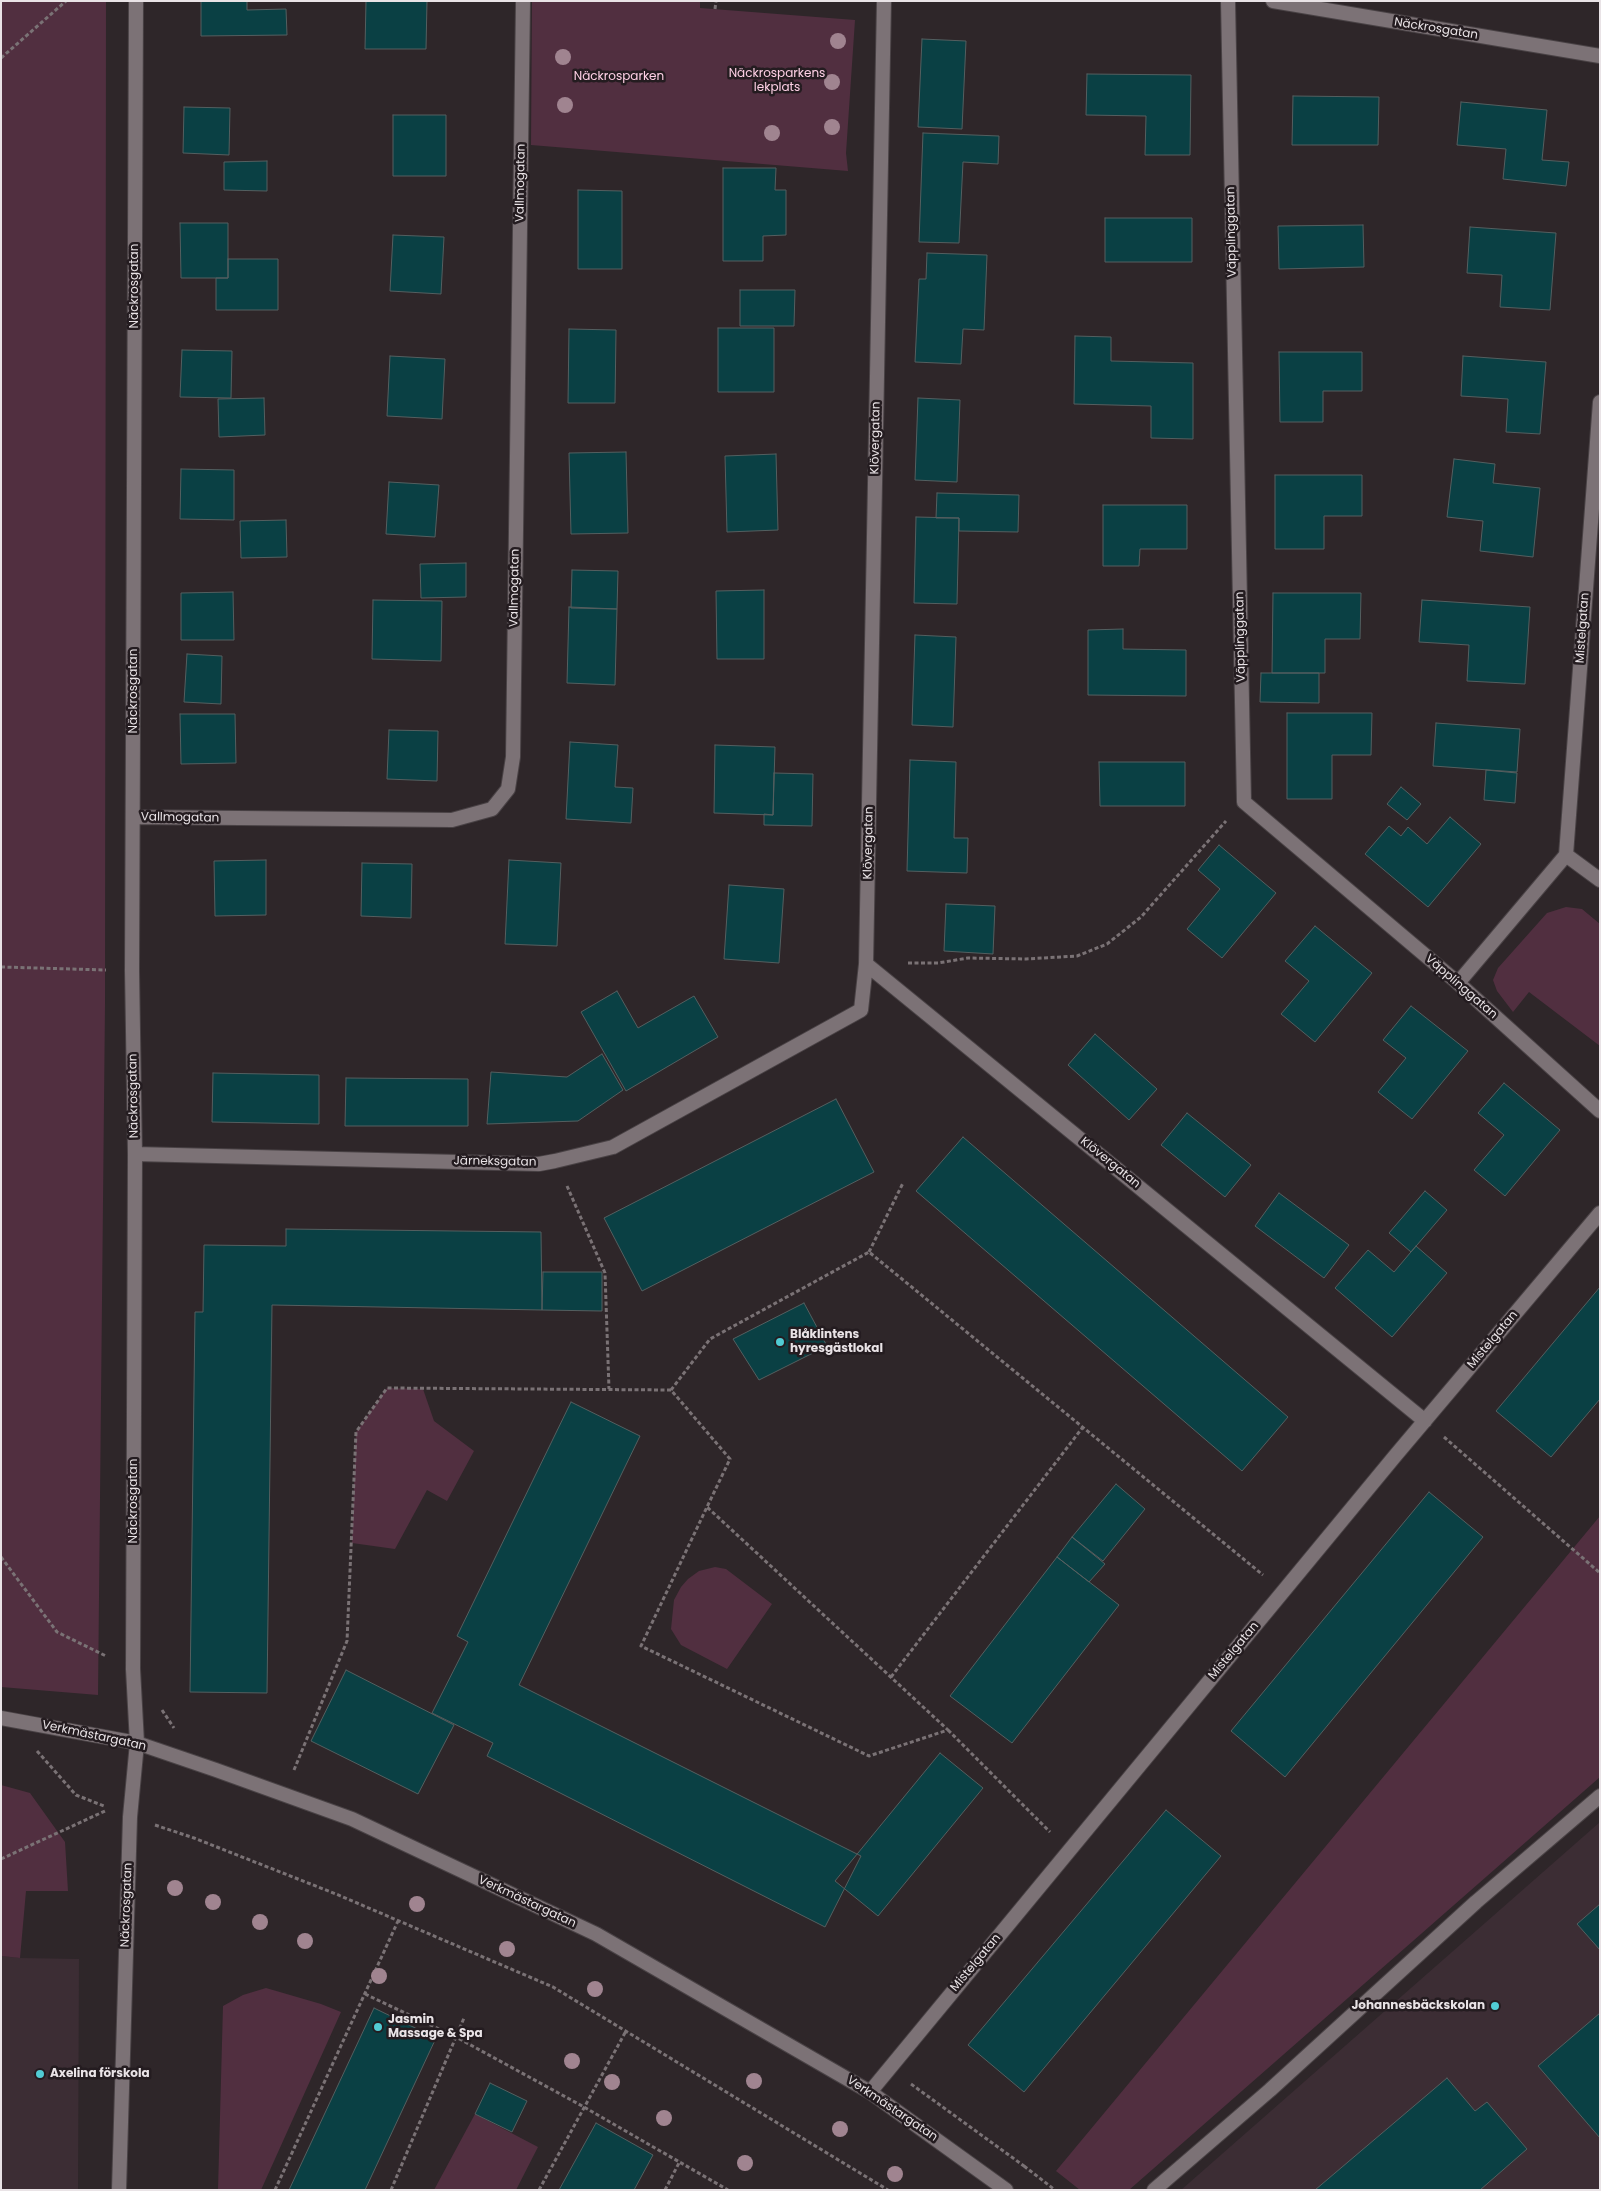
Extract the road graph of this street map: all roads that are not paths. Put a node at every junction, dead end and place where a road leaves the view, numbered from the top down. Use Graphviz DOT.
graph roads {
  1 [pos="136,1"];
  2 [pos="523,1"];
  3 [pos="884,1"];
  4 [pos="1228,1"];
  5 [pos="1273,1"];
  6 [pos="1600,56"];
  7 [pos="1600,402"];
  8 [pos="133,817"];
  9 [pos="1566,855"];
  10 [pos="1600,880"];
  11 [pos="866,964"];
  12 [pos="1458,983"];
  13 [pos="1600,1111"];
  14 [pos="135,1154"];
  15 [pos="1600,1213"];
  16 [pos="1425,1421"];
  17 [pos="1,1718"];
  18 [pos="137,1743"];
  19 [pos="1600,1796"];
  20 [pos="870,2092"];
  21 [pos="119,2190"];
  22 [pos="1006,2190"];
  23 [pos="1154,2190"];
  1 -- 8 [label="street, Näckrosgatan"];
  2 -- 8 [label="street, Vallmogatan"];
  3 -- 11 [label="street, Klövergatan"];
  4 -- 12 [label="street, Väpplinggatan"];
  5 -- 6 [label="street, Näckrosgatan"];
  7 -- 9 [label="street, Mistelgatan"];
  8 -- 14 [label="street, Näckrosgatan"];
  9 -- 10 [label="street"];
  9 -- 12 [label="street"];
  11 -- 14 [label="street, Järneksgatan"];
  11 -- 16 [label="street, Klövergatan"];
  12 -- 13 [label="street, Väpplinggatan"];
  14 -- 18 [label="street, Näckrosgatan"];
  15 -- 16 [label="street, Mistelgatan"];
  16 -- 20 [label="street, Mistelgatan"];
  17 -- 18 [label="street, Verkmästargatan"];
  18 -- 20 [label="street, Verkmästargatan"];
  18 -- 21 [label="street, Näckrosgatan"];
  19 -- 23 [label="street"];
  20 -- 22 [label="street, Verkmästargatan"];
}
